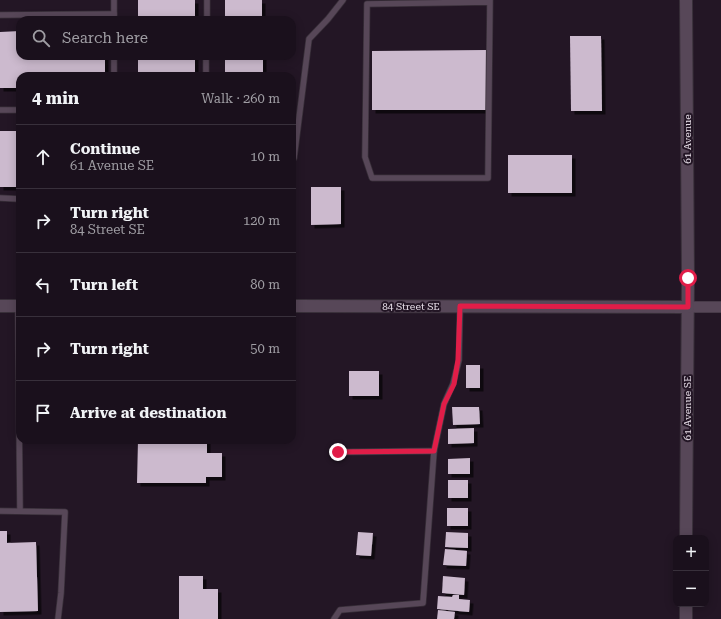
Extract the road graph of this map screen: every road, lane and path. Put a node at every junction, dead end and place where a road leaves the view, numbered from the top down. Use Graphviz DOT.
graph roads {
  1 [pos="114,0"];
  2 [pos="207,0"];
  3 [pos="343,0"];
  4 [pos="686,0"];
  5 [pos="490,1"];
  6 [pos="367,2"];
  7 [pos="0,16"];
  8 [pos="16,16"];
  9 [pos="114,16"];
  10 [pos="207,16"];
  11 [pos="114,60"];
  12 [pos="206,60"];
  13 [pos="114,72"];
  14 [pos="206,72"];
  15 [pos="0,110"];
  16 [pos="16,110"];
  17 [pos="296,142"];
  18 [pos="0,198"];
  19 [pos="16,199"];
  20 [pos="688,278"];
  21 [pos="0,306"];
  22 [pos="16,306"];
  23 [pos="296,306"];
  24 [pos="460,306"];
  25 [pos="688,307"];
  26 [pos="721,307"];
  27 [pos="19,444"];
  28 [pos="434,451"];
  29 [pos="338,452"];
  30 [pos="20,510"];
  31 [pos="0,511"];
  32 [pos="686,535"];
  33 [pos="686,607"];
  34 [pos="58,619"];
  35 [pos="334,619"];
  36 [pos="686,619"];
  1 -- 9 [label="lane"];
  2 -- 10 [label="lane"];
  3 -- 17 [label="lane"];
  4 -- 20 [label="street, 61 Avenue"];
  5 -- 6 [label="lane"];
  5 -- 6 [label="lane"];
  7 -- 8 [label="lane"];
  11 -- 13 [label="lane"];
  12 -- 14 [label="lane"];
  15 -- 16 [label="lane"];
  18 -- 19 [label="lane"];
  20 -- 25 [label="street, 61 Avenue SE"];
  21 -- 22 [label="street"];
  23 -- 24 [label="street, 84 Street SE"];
  24 -- 25 [label="street, 84 Street SE"];
  24 -- 28 [label="lane"];
  25 -- 26 [label="street, 84 Street SE"];
  25 -- 32 [label="street, 61 Avenue SE"];
  27 -- 30 [label="lane"];
  28 -- 29 [label="lane"];
  28 -- 35 [label="lane"];
  30 -- 31 [label="lane"];
  30 -- 34 [label="lane"];
  33 -- 36 [label="street"];
}
